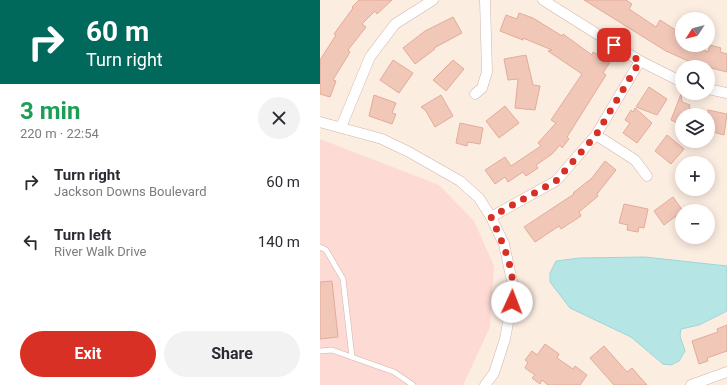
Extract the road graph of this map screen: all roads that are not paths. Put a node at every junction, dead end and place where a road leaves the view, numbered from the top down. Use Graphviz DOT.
graph roads {
  1 [pos="433,0"];
  2 [pos="485,0"];
  3 [pos="543,0"];
  4 [pos="640,61"];
  5 [pos="675,78"];
  6 [pos="715,90"];
  7 [pos="727,93"];
  8 [pos="475,94"];
  9 [pos="320,122"];
  10 [pos="341,127"];
  11 [pos="596,135"];
  12 [pos="648,176"];
  13 [pos="491,217"];
  14 [pos="320,247"];
  15 [pos="320,351"];
  16 [pos="352,357"];
  17 [pos="727,372"];
  18 [pos="413,385"];
  19 [pos="485,385"];
  20 [pos="691,385"];
  1 -- 10 [label="street"];
  2 -- 8 [label="street"];
  3 -- 4 [label="street"];
  4 -- 5 [label="street"];
  4 -- 11 [label="street"];
  6 -- 7 [label="street"];
  9 -- 10 [label="street"];
  10 -- 13 [label="street"];
  11 -- 12 [label="street"];
  11 -- 13 [label="street"];
  13 -- 19 [label="street"];
  14 -- 16 [label="lane"];
  15 -- 16 [label="lane"];
  16 -- 18 [label="lane"];
  17 -- 20 [label="street"];
}
